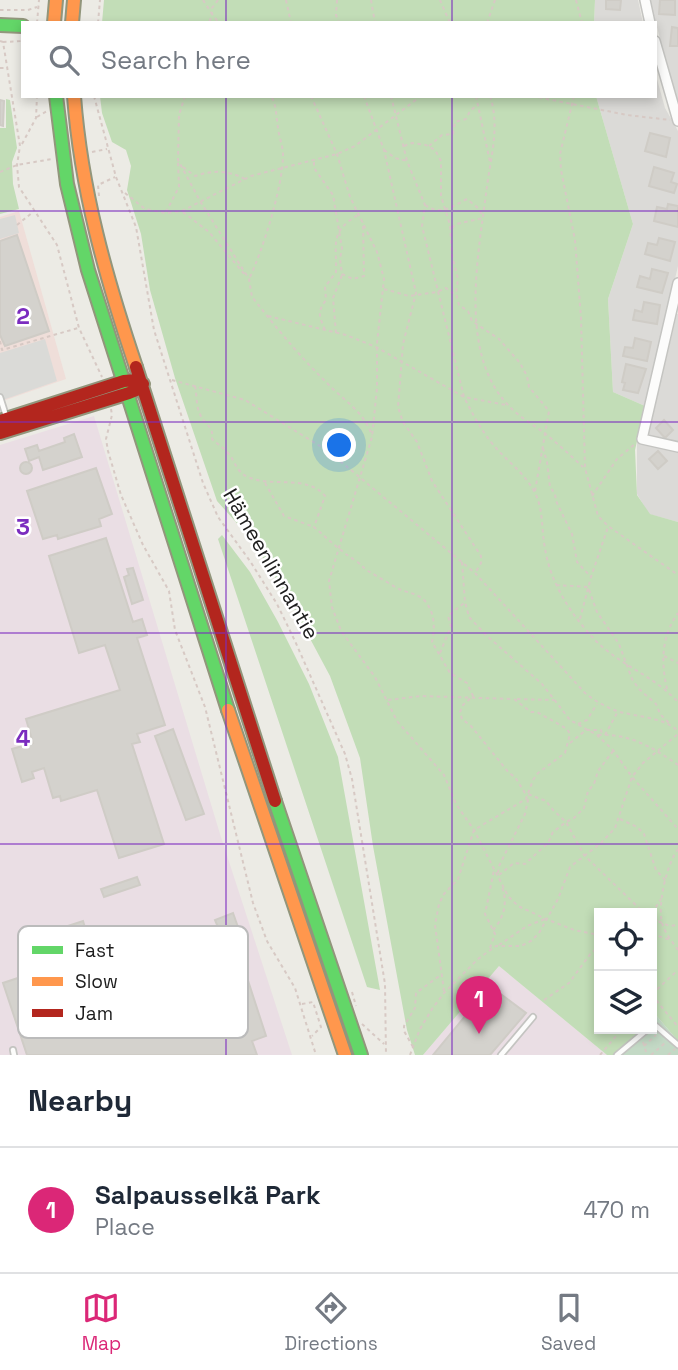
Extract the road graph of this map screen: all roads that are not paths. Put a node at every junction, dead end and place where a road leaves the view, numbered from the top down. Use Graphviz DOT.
graph roads {
  1 [pos="56,0"];
  2 [pos="74,0"];
  3 [pos="645,0"];
  4 [pos="52,20"];
  5 [pos="72,21"];
  6 [pos="650,21"];
  7 [pos="0,25"];
  8 [pos="21,26"];
  9 [pos="657,48"];
  10 [pos="74,98"];
  11 [pos="52,100"];
  12 [pos="678,121"];
  13 [pos="678,283"];
  14 [pos="675,307"];
  15 [pos="143,384"];
  16 [pos="126,387"];
  17 [pos="0,397"];
  18 [pos="4,425"];
  19 [pos="678,447"];
  20 [pos="533,1017"];
  21 [pos="657,1027"];
  22 [pos="642,1034"];
  23 [pos="678,1045"];
  24 [pos="345,1055"];
  25 [pos="361,1055"];
  26 [pos="501,1055"];
  27 [pos="617,1055"];
  1 -- 4 [label="main road"];
  2 -- 5 [label="main road"];
  3 -- 6 [label="street"];
  7 -- 8 [label="main road"];
  9 -- 12 [label="street"];
  10 -- 15 [label="main road"];
  11 -- 16 [label="main road"];
  13 -- 14 [label="street"];
  14 -- 19 [label="street"];
  15 -- 16 [label="main road"];
  15 -- 25 [label="main road"];
  16 -- 18 [label="main road"];
  16 -- 24 [label="main road"];
  17 -- 18 [label="lane"];
  20 -- 26 [label="lane"];
  21 -- 23 [label="lane"];
  22 -- 27 [label="lane"];
}
